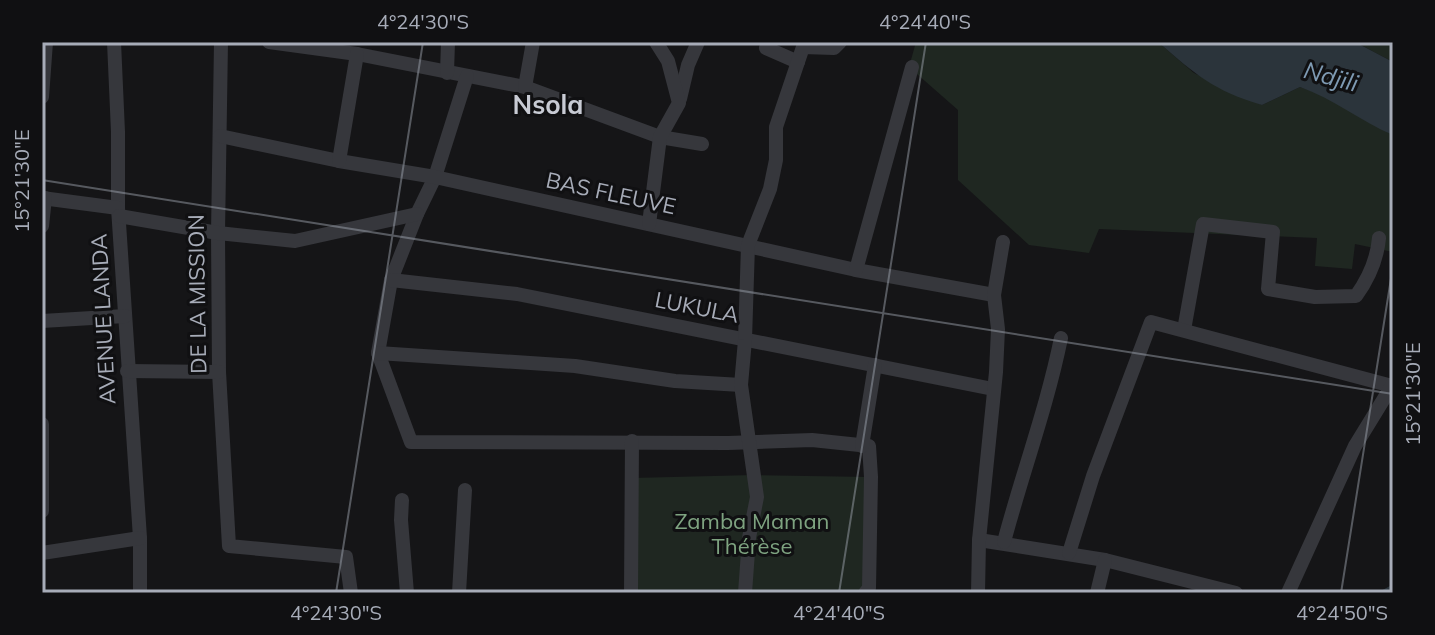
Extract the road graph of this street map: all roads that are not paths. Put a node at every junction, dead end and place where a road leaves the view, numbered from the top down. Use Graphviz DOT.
graph roads {
  1 [pos="46,42"];
  2 [pos="114,42"];
  3 [pos="221,42"];
  4 [pos="269,42"];
  5 [pos="448,42"];
  6 [pos="533,42"];
  7 [pos="656,42"];
  8 [pos="698,42"];
  9 [pos="769,42"];
  10 [pos="840,42"];
  11 [pos="357,54"];
  12 [pos="798,62"];
  13 [pos="912,67"];
  14 [pos="447,73"];
  15 [pos="467,76"];
  16 [pos="525,87"];
  17 [pos="42,97"];
  18 [pos="679,103"];
  19 [pos="220,136"];
  20 [pos="660,137"];
  21 [pos="702,144"];
  22 [pos="339,161"];
  23 [pos="435,177"];
  24 [pos="43,198"];
  25 [pos="118,212"];
  26 [pos="417,214"];
  27 [pos="649,224"];
  28 [pos="42,226"];
  29 [pos="218,233"];
  30 [pos="1379,238"];
  31 [pos="1003,242"];
  32 [pos="748,245"];
  33 [pos="856,270"];
  34 [pos="391,280"];
  35 [pos="994,295"];
  36 [pos="125,316"];
  37 [pos="42,321"];
  38 [pos="1184,330"];
  39 [pos="1061,338"];
  40 [pos="745,340"];
  41 [pos="378,353"];
  42 [pos="875,365"];
  43 [pos="127,371"];
  44 [pos="219,372"];
  45 [pos="741,385"];
  46 [pos="1392,385"];
  47 [pos="993,389"];
  48 [pos="1386,406"];
  49 [pos="42,424"];
  50 [pos="632,441"];
  51 [pos="750,442"];
  52 [pos="862,446"];
  53 [pos="465,490"];
  54 [pos="402,500"];
  55 [pos="42,511"];
  56 [pos="140,538"];
  57 [pos="979,540"];
  58 [pos="1004,542"];
  59 [pos="42,553"];
  60 [pos="1069,553"];
  61 [pos="1105,560"];
  62 [pos="1171,577"];
  63 [pos="140,593"];
  64 [pos="351,593"];
  65 [pos="407,593"];
  66 [pos="459,593"];
  67 [pos="631,593"];
  68 [pos="745,593"];
  69 [pos="865,593"];
  70 [pos="978,593"];
  71 [pos="1097,593"];
  72 [pos="1168,593"];
  73 [pos="1236,593"];
  74 [pos="1288,593"];
  1 -- 17 [label="street"];
  2 -- 25 [label="street, AVENUE LANDA"];
  3 -- 19 [label="street, DE LA MISSION"];
  4 -- 11 [label="street"];
  5 -- 14 [label="street"];
  6 -- 16 [label="street"];
  7 -- 18 [label="street"];
  8 -- 18 [label="street"];
  9 -- 12 [label="street"];
  10 -- 12 [label="street"];
  11 -- 14 [label="street"];
  11 -- 22 [label="street"];
  12 -- 32 [label="street"];
  13 -- 33 [label="street"];
  14 -- 15 [label="street"];
  15 -- 16 [label="street"];
  15 -- 23 [label="street"];
  16 -- 20 [label="street"];
  18 -- 20 [label="street"];
  19 -- 22 [label="street, BAS FLEUVE"];
  19 -- 29 [label="street, DE LA MISSION"];
  20 -- 21 [label="street"];
  20 -- 27 [label="street"];
  22 -- 23 [label="street, BAS FLEUVE"];
  23 -- 26 [label="street"];
  23 -- 27 [label="street, BAS FLEUVE"];
  24 -- 25 [label="street"];
  24 -- 28 [label="street"];
  25 -- 29 [label="street"];
  25 -- 36 [label="street, AVENUE LANDA"];
  26 -- 29 [label="street"];
  26 -- 34 [label="street"];
  27 -- 32 [label="street, BAS FLEUVE"];
  29 -- 44 [label="street, DE LA MISSION"];
  30 -- 38 [label="street"];
  31 -- 35 [label="street"];
  32 -- 33 [label="street, BAS FLEUVE"];
  32 -- 40 [label="street"];
  33 -- 35 [label="street, BAS FLEUVE"];
  34 -- 40 [label="street, LUKULA"];
  34 -- 41 [label="street"];
  35 -- 47 [label="street"];
  36 -- 37 [label="street"];
  36 -- 43 [label="street, AVENUE LANDA"];
  38 -- 46 [label="street"];
  38 -- 60 [label="street"];
  39 -- 58 [label="street"];
  40 -- 42 [label="street, LUKULA"];
  40 -- 45 [label="street"];
  41 -- 45 [label="street"];
  41 -- 50 [label="street"];
  42 -- 47 [label="street, LUKULA"];
  42 -- 52 [label="street"];
  43 -- 44 [label="street"];
  43 -- 56 [label="street, AVENUE LANDA"];
  44 -- 64 [label="street, DE LA MISSION"];
  45 -- 51 [label="street"];
  46 -- 48 [label="street"];
  47 -- 57 [label="street"];
  48 -- 74 [label="street"];
  49 -- 55 [label="street"];
  50 -- 51 [label="street"];
  50 -- 67 [label="street"];
  51 -- 52 [label="street"];
  51 -- 68 [label="street"];
  52 -- 69 [label="street"];
  53 -- 66 [label="street"];
  54 -- 65 [label="street"];
  56 -- 59 [label="street"];
  56 -- 63 [label="street, AVENUE LANDA"];
  57 -- 58 [label="street"];
  57 -- 70 [label="street"];
  58 -- 60 [label="street"];
  60 -- 61 [label="street"];
  61 -- 62 [label="street"];
  61 -- 71 [label="street"];
  62 -- 72 [label="street"];
  62 -- 73 [label="street"];
}
